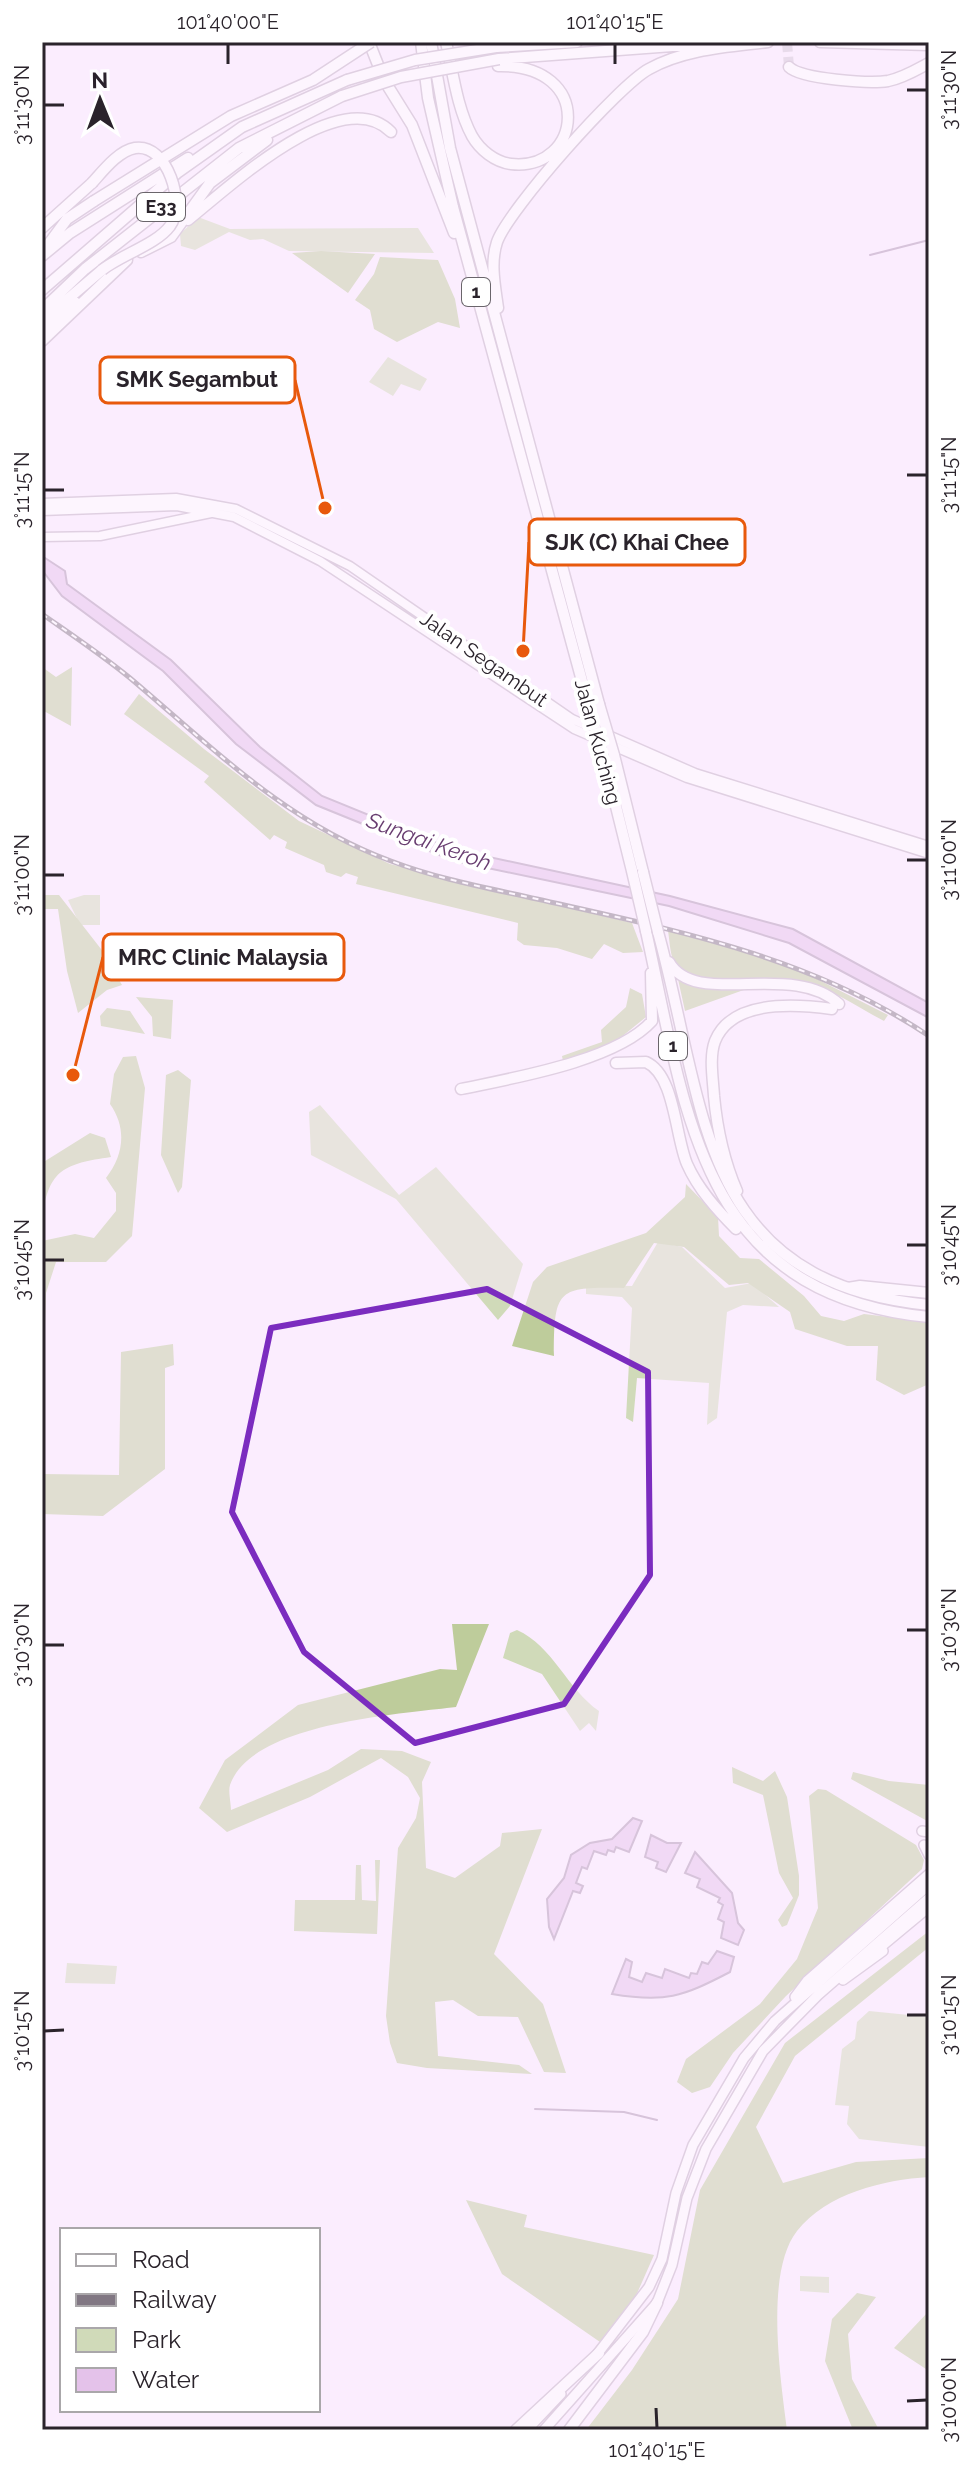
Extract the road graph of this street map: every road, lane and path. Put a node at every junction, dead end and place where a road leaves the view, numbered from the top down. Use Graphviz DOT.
graph roads {
  1 [pos="370,42"];
  2 [pos="421,42"];
  3 [pos="431,42"];
  4 [pos="446,42"];
  5 [pos="577,42"];
  6 [pos="739,42"];
  7 [pos="768,42"];
  8 [pos="820,42"];
  9 [pos="929,45"];
  10 [pos="499,62"];
  11 [pos="929,63"];
  12 [pos="789,67"];
  13 [pos="242,127"];
  14 [pos="391,132"];
  15 [pos="242,151"];
  16 [pos="83,208"];
  17 [pos="181,226"];
  18 [pos="42,228"];
  19 [pos="42,237"];
  20 [pos="42,255"];
  21 [pos="102,270"];
  22 [pos="42,290"];
  23 [pos="479,305"];
  24 [pos="42,310"];
  25 [pos="42,321"];
  26 [pos="42,331"];
  27 [pos="42,341"];
  28 [pos="504,358"];
  29 [pos="142,502"];
  30 [pos="42,503"];
  31 [pos="159,506"];
  32 [pos="42,511"];
  33 [pos="218,512"];
  34 [pos="151,527"];
  35 [pos="42,537"];
  36 [pos="322,562"];
  37 [pos="351,569"];
  38 [pos="384,602"];
  39 [pos="594,703"];
  40 [pos="929,846"];
  41 [pos="929,854"];
  42 [pos="652,931"];
  43 [pos="650,949"];
  44 [pos="663,950"];
  45 [pos="616,1063"];
  46 [pos="461,1089"];
  47 [pos="746,1211"];
  48 [pos="769,1256"];
  49 [pos="845,1289"];
  50 [pos="929,1293"];
  51 [pos="929,1305"];
  52 [pos="929,1317"];
  53 [pos="924,1845"];
  54 [pos="929,1855"];
  55 [pos="929,1874"];
  56 [pos="929,1884"];
  57 [pos="916,1885"];
  58 [pos="929,1898"];
  59 [pos="929,1907"];
  60 [pos="929,1916"];
  61 [pos="856,1956"];
  62 [pos="840,1982"];
  63 [pos="775,2021"];
  64 [pos="790,2022"];
  65 [pos="683,2152"];
  66 [pos="676,2193"];
  67 [pos="657,2303"];
  68 [pos="599,2353"];
  69 [pos="516,2430"];
  70 [pos="527,2430"];
  71 [pos="544,2430"];
  72 [pos="569,2430"];
  1 -- 16 [label="highway, bridge"];
  1 -- 23 [label="highway"];
  2 -- 23 [label="highway, Jalan Kuching / 1"];
  3 -- 28 [label="highway, Jalan Kuching / 1"];
  4 -- 10 [label="highway"];
  5 -- 13 [label="highway, E33, bridge"];
  6 -- 10 [label="highway"];
  7 -- 28 [label="highway"];
  8 -- 9 [label="highway"];
  10 -- 15 [label="highway, E33, bridge"];
  11 -- 12 [label="highway"];
  13 -- 20 [label="highway, E33"];
  13 -- 22 [label="highway, E33"];
  14 -- 17 [label="highway"];
  15 -- 17 [label="highway"];
  15 -- 24 [label="highway, E33"];
  16 -- 19 [label="highway"];
  16 -- 20 [label="highway"];
  17 -- 27 [label="highway"];
  18 -- 21 [label="highway, bridge"];
  21 -- 25 [label="highway"];
  21 -- 26 [label="highway"];
  23 -- 39 [label="highway, Jalan Kuching / 1"];
  28 -- 39 [label="highway, Jalan Kuching / 1"];
  29 -- 30 [label="main road, Jalan Segambut"];
  29 -- 31 [label="main road, Jalan Segambut"];
  29 -- 32 [label="main road, Jalan Segambut"];
  29 -- 37 [label="main road, Jalan Segambut"];
  31 -- 33 [label="main road, Jalan Segambut"];
  31 -- 34 [label="main road"];
  33 -- 34 [label="main road"];
  33 -- 36 [label="main road, Jalan Segambut"];
  34 -- 35 [label="main road"];
  36 -- 37 [label="main road"];
  36 -- 38 [label="main road, Jalan Segambut"];
  37 -- 38 [label="main road"];
  37 -- 40 [label="main road, Jalan Segambut"];
  38 -- 41 [label="main road, Jalan Segambut"];
  39 -- 42 [label="highway, Jalan Kuching / 1, bridge"];
  42 -- 43 [label="highway, Jalan Kuching / 1"];
  42 -- 44 [label="highway, Jalan Kuching / 1"];
  43 -- 46 [label="highway"];
  43 -- 48 [label="highway, Jalan Kuching / 1"];
  44 -- 47 [label="highway, Jalan Kuching / 1"];
  44 -- 47 [label="highway"];
  45 -- 48 [label="highway"];
  47 -- 49 [label="highway, Jalan Kuching / 1"];
  48 -- 52 [label="highway, Jalan Kuching / 1"];
  49 -- 50 [label="highway"];
  49 -- 51 [label="highway, Jalan Kuching / 1"];
  53 -- 54 [label="main road"];
  55 -- 57 [label="main road"];
  56 -- 57 [label="main road"];
  56 -- 61 [label="main road"];
  57 -- 63 [label="main road"];
  58 -- 61 [label="main road"];
  59 -- 62 [label="main road"];
  60 -- 62 [label="main road"];
  61 -- 63 [label="main road"];
  61 -- 64 [label="main road"];
  62 -- 64 [label="main road"];
  63 -- 66 [label="main road"];
  64 -- 67 [label="main road"];
  65 -- 66 [label="main road"];
  66 -- 68 [label="main road"];
  67 -- 71 [label="main road"];
  67 -- 72 [label="highway"];
  68 -- 69 [label="highway"];
  68 -- 70 [label="main road"];
}
